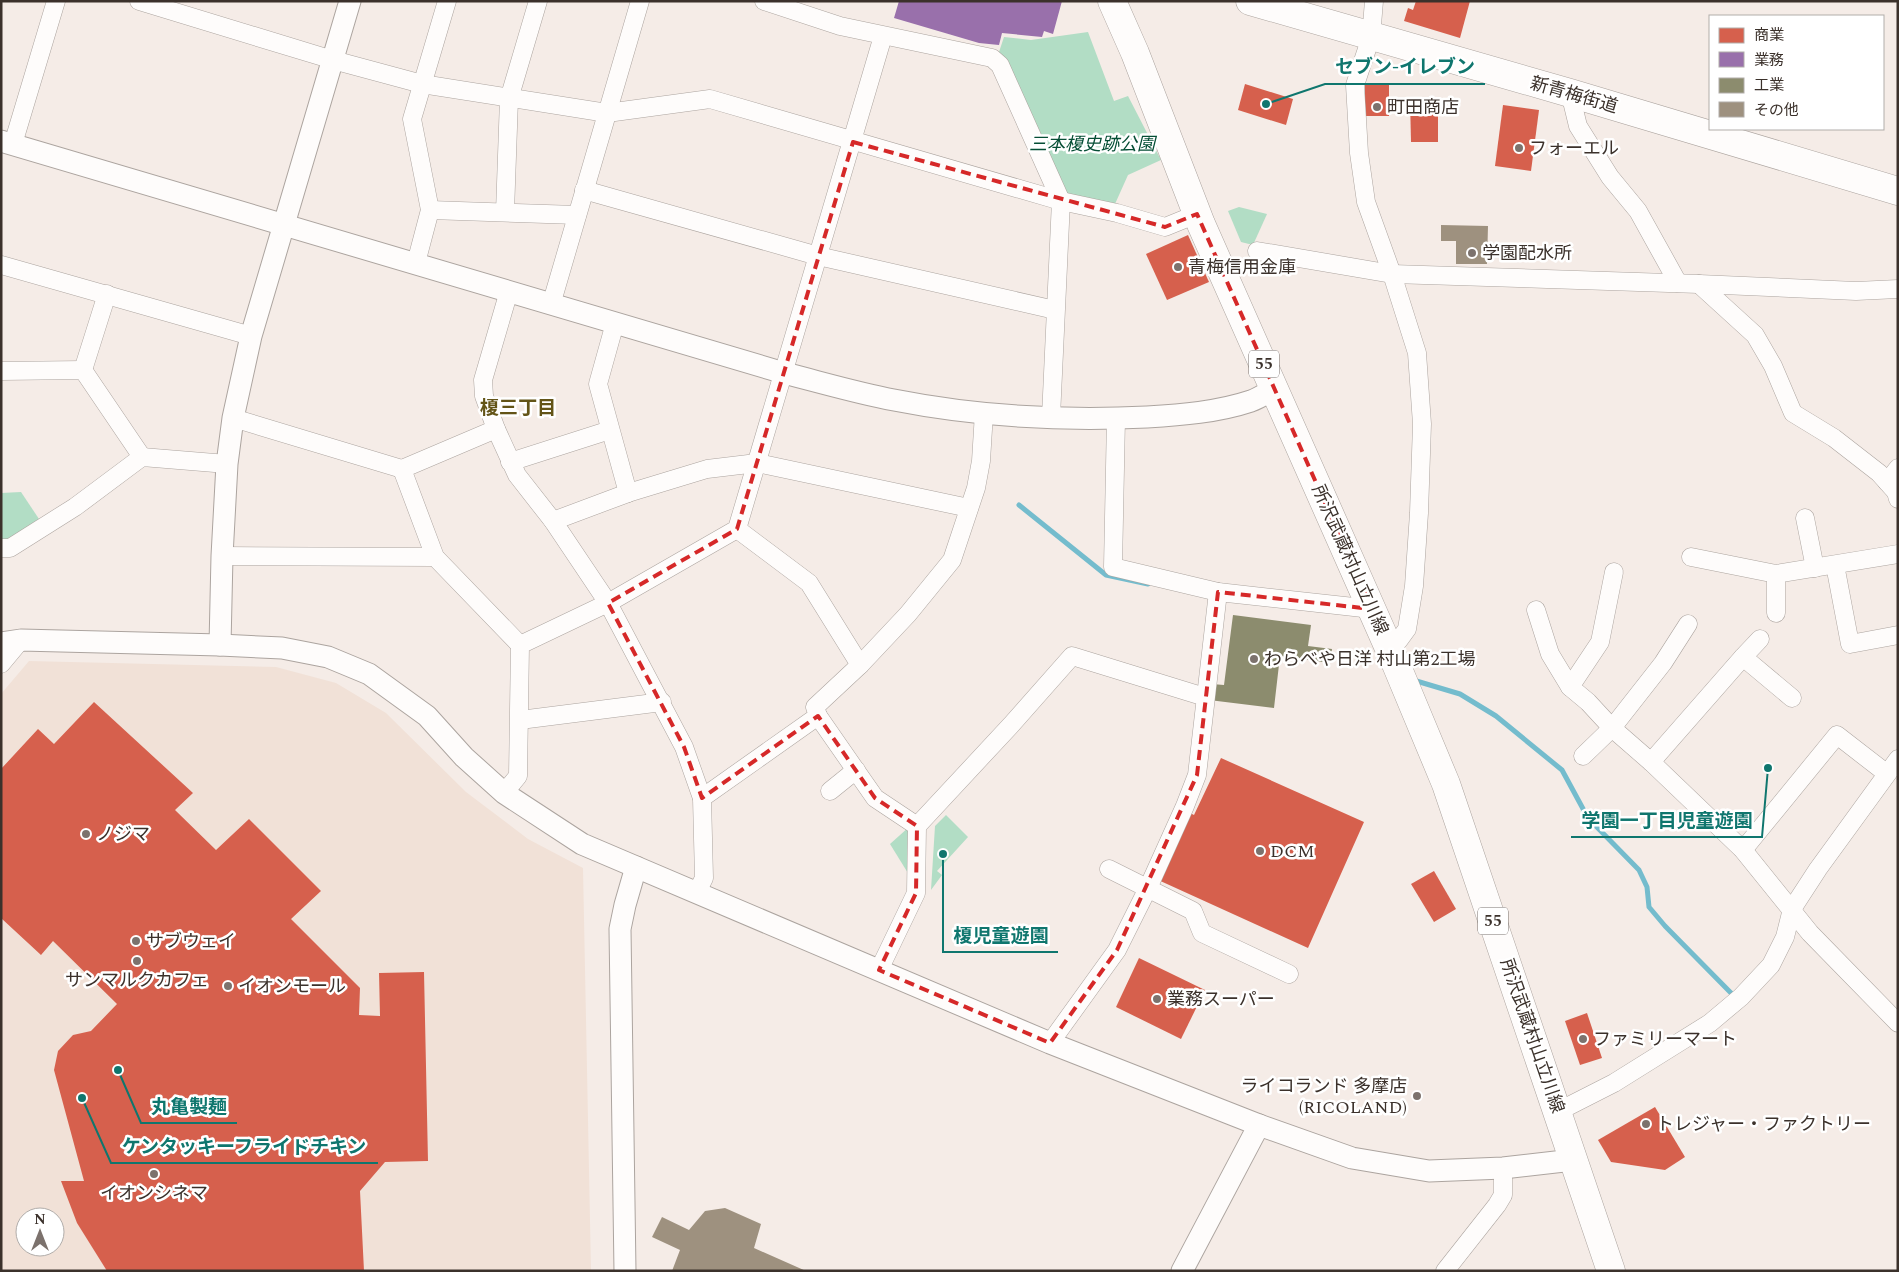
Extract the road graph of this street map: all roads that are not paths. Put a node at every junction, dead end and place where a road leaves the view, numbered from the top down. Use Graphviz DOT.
graph roads {
  1 [pos="56,1"];
  2 [pos="139,1"];
  3 [pos="350,1"];
  4 [pos="447,1"];
  5 [pos="538,1"];
  6 [pos="640,1"];
  7 [pos="764,1"];
  8 [pos="1112,1"];
  9 [pos="1132,1"];
  10 [pos="1250,1"];
  11 [pos="1374,1"];
  12 [pos="180,7"];
  13 [pos="883,36"];
  14 [pos="1371,37"];
  15 [pos="1135,53"];
  16 [pos="333,60"];
  17 [pos="422,84"];
  18 [pos="1570,93"];
  19 [pos="509,98"];
  20 [pos="607,113"];
  21 [pos="853,142"];
  22 [pos="7,143"];
  23 [pos="584,190"];
  24 [pos="1898,191"];
  25 [pos="1061,201"];
  26 [pos="430,210"];
  27 [pos="505,212"];
  28 [pos="1197,214"];
  29 [pos="577,215"];
  30 [pos="284,226"];
  31 [pos="1257,252"];
  32 [pos="818,256"];
  33 [pos="416,263"];
  34 [pos="1,265"];
  35 [pos="1392,274"];
  36 [pos="1678,283"];
  37 [pos="1699,284"];
  38 [pos="1898,289"];
  39 [pos="509,291"];
  40 [pos="107,294"];
  41 [pos="551,305"];
  42 [pos="1055,310"];
  43 [pos="616,323"];
  44 [pos="251,336"];
  45 [pos="83,370"];
  46 [pos="1,372"];
  47 [pos="784,373"];
  48 [pos="1274,389"];
  49 [pos="984,413"];
  50 [pos="1051,417"];
  51 [pos="233,418"];
  52 [pos="1116,418"];
  53 [pos="496,429"];
  54 [pos="610,430"];
  55 [pos="142,457"];
  56 [pos="510,462"];
  57 [pos="757,463"];
  58 [pos="227,464"];
  59 [pos="1898,468"];
  60 [pos="402,469"];
  61 [pos="1887,482"];
  62 [pos="628,493"];
  63 [pos="1898,499"];
  64 [pos="969,508"];
  65 [pos="1805,518"];
  66 [pos="553,521"];
  67 [pos="737,529"];
  68 [pos="1,548"];
  69 [pos="1898,554"];
  70 [pos="222,556"];
  71 [pos="435,557"];
  72 [pos="1691,557"];
  73 [pos="1835,565"];
  74 [pos="1815,568"];
  75 [pos="1614,572"];
  76 [pos="1776,574"];
  77 [pos="1218,592"];
  78 [pos="608,603"];
  79 [pos="1372,609"];
  80 [pos="1536,610"];
  81 [pos="1776,613"];
  82 [pos="1688,624"];
  83 [pos="1898,635"];
  84 [pos="1760,639"];
  85 [pos="11,642"];
  86 [pos="220,645"];
  87 [pos="520,645"];
  88 [pos="1388,645"];
  89 [pos="1743,657"];
  90 [pos="1,664"];
  91 [pos="860,665"];
  92 [pos="1570,687"];
  93 [pos="1205,697"];
  94 [pos="1792,698"];
  95 [pos="662,702"];
  96 [pos="818,716"];
  97 [pos="520,720"];
  98 [pos="1612,728"];
  99 [pos="1583,756"];
  100 [pos="1898,759"];
  101 [pos="1651,762"];
  102 [pos="856,770"];
  103 [pos="1886,774"];
  104 [pos="830,791"];
  105 [pos="504,793"];
  106 [pos="702,798"];
  107 [pos="917,826"];
  108 [pos="1743,850"];
  109 [pos="636,868"];
  110 [pos="1109,869"];
  111 [pos="1148,888"];
  112 [pos="697,892"];
  113 [pos="1792,909"];
  114 [pos="879,970"];
  115 [pos="1289,974"];
  116 [pos="1898,1023"];
  117 [pos="1050,1043"];
  118 [pos="1557,1112"];
  119 [pos="1259,1125"];
  120 [pos="1573,1160"];
  121 [pos="1503,1168"];
  122 [pos="625,1271"];
  123 [pos="1182,1271"];
  124 [pos="1445,1271"];
  125 [pos="1611,1271"];
  1 -- 22 [label="street"];
  2 -- 12 [label="street"];
  3 -- 16 [label="street"];
  4 -- 17 [label="street"];
  5 -- 19 [label="street"];
  6 -- 20 [label="street"];
  7 -- 13 [label="street"];
  8 -- 15 [label="main road, 所沢武蔵村山立川線 / 55"];
  9 -- 15 [label="main road"];
  10 -- 14 [label="main road, 新青梅街道"];
  11 -- 14 [label="street"];
  12 -- 16 [label="street"];
  13 -- 21 [label="street"];
  13 -- 25 [label="street"];
  14 -- 18 [label="main road, 新青梅街道"];
  14 -- 35 [label="street"];
  15 -- 28 [label="main road, 所沢武蔵村山立川線 / 55"];
  16 -- 17 [label="street"];
  16 -- 30 [label="street"];
  17 -- 19 [label="street"];
  17 -- 26 [label="street"];
  18 -- 24 [label="main road, 新青梅街道"];
  18 -- 36 [label="street"];
  19 -- 20 [label="street"];
  19 -- 27 [label="street"];
  20 -- 21 [label="street"];
  20 -- 23 [label="street"];
  21 -- 25 [label="street"];
  21 -- 32 [label="street"];
  22 -- 30 [label="street"];
  23 -- 29 [label="street"];
  23 -- 32 [label="street"];
  25 -- 28 [label="street"];
  25 -- 42 [label="street"];
  26 -- 27 [label="street"];
  26 -- 33 [label="street"];
  27 -- 29 [label="street"];
  28 -- 48 [label="main road, 所沢武蔵村山立川線 / 55"];
  29 -- 41 [label="street"];
  30 -- 33 [label="street"];
  30 -- 44 [label="street"];
  31 -- 35 [label="street"];
  32 -- 42 [label="street"];
  32 -- 47 [label="street"];
  33 -- 39 [label="street"];
  34 -- 40 [label="street"];
  35 -- 36 [label="street"];
  35 -- 88 [label="street"];
  36 -- 37 [label="street"];
  37 -- 38 [label="street"];
  37 -- 61 [label="street"];
  39 -- 41 [label="street"];
  39 -- 53 [label="street"];
  40 -- 44 [label="street"];
  40 -- 45 [label="street"];
  41 -- 43 [label="street"];
  42 -- 50 [label="street"];
  43 -- 47 [label="street"];
  43 -- 54 [label="street"];
  44 -- 51 [label="street"];
  45 -- 46 [label="street"];
  45 -- 55 [label="street"];
  47 -- 49 [label="street"];
  47 -- 57 [label="street"];
  48 -- 52 [label="street"];
  48 -- 79 [label="main road, 所沢武蔵村山立川線 / 55"];
  49 -- 50 [label="street"];
  49 -- 64 [label="street"];
  50 -- 52 [label="street"];
  51 -- 58 [label="street"];
  51 -- 60 [label="street"];
  52 -- 77 [label="street"];
  53 -- 56 [label="street"];
  53 -- 60 [label="street"];
  54 -- 56 [label="street"];
  54 -- 62 [label="street"];
  55 -- 58 [label="street"];
  55 -- 68 [label="street"];
  56 -- 66 [label="street"];
  57 -- 62 [label="street"];
  57 -- 64 [label="street"];
  57 -- 67 [label="street"];
  58 -- 70 [label="street"];
  59 -- 61 [label="street"];
  60 -- 71 [label="street"];
  61 -- 63 [label="street"];
  62 -- 66 [label="street"];
  64 -- 91 [label="street"];
  65 -- 74 [label="street"];
  66 -- 78 [label="street"];
  67 -- 78 [label="street"];
  67 -- 91 [label="street"];
  69 -- 73 [label="street"];
  70 -- 71 [label="street"];
  70 -- 86 [label="street"];
  71 -- 87 [label="street"];
  72 -- 76 [label="street"];
  73 -- 74 [label="street"];
  73 -- 83 [label="street"];
  74 -- 76 [label="street"];
  75 -- 92 [label="street"];
  76 -- 81 [label="street"];
  77 -- 79 [label="street"];
  77 -- 93 [label="street"];
  78 -- 87 [label="street"];
  78 -- 95 [label="street"];
  79 -- 88 [label="main road, 所沢武蔵村山立川線 / 55"];
  80 -- 92 [label="street"];
  82 -- 98 [label="street"];
  84 -- 89 [label="street"];
  85 -- 86 [label="street"];
  85 -- 90 [label="street"];
  86 -- 105 [label="street"];
  87 -- 97 [label="street"];
  88 -- 118 [label="main road, 所沢武蔵村山立川線 / 55"];
  89 -- 94 [label="street"];
  89 -- 101 [label="street"];
  91 -- 96 [label="street"];
  92 -- 98 [label="street"];
  93 -- 107 [label="street"];
  93 -- 111 [label="street"];
  95 -- 97 [label="street"];
  95 -- 106 [label="street"];
  96 -- 102 [label="street"];
  96 -- 106 [label="street"];
  97 -- 105 [label="street"];
  98 -- 99 [label="street"];
  98 -- 101 [label="street"];
  100 -- 103 [label="street"];
  101 -- 108 [label="street"];
  102 -- 104 [label="street"];
  102 -- 107 [label="street"];
  103 -- 108 [label="street"];
  103 -- 113 [label="street"];
  105 -- 109 [label="street"];
  106 -- 112 [label="street"];
  107 -- 114 [label="street"];
  108 -- 113 [label="street"];
  109 -- 112 [label="street"];
  109 -- 122 [label="street"];
  110 -- 111 [label="street"];
  111 -- 115 [label="street"];
  111 -- 117 [label="street"];
  112 -- 114 [label="street"];
  113 -- 116 [label="street"];
  113 -- 118 [label="street"];
  114 -- 117 [label="street"];
  117 -- 119 [label="street"];
  118 -- 120 [label="main road, 所沢武蔵村山立川線 / 55"];
  119 -- 121 [label="street"];
  119 -- 123 [label="street"];
  120 -- 121 [label="street"];
  120 -- 125 [label="main road, 所沢武蔵村山立川線 / 55"];
  121 -- 124 [label="street"];
}
